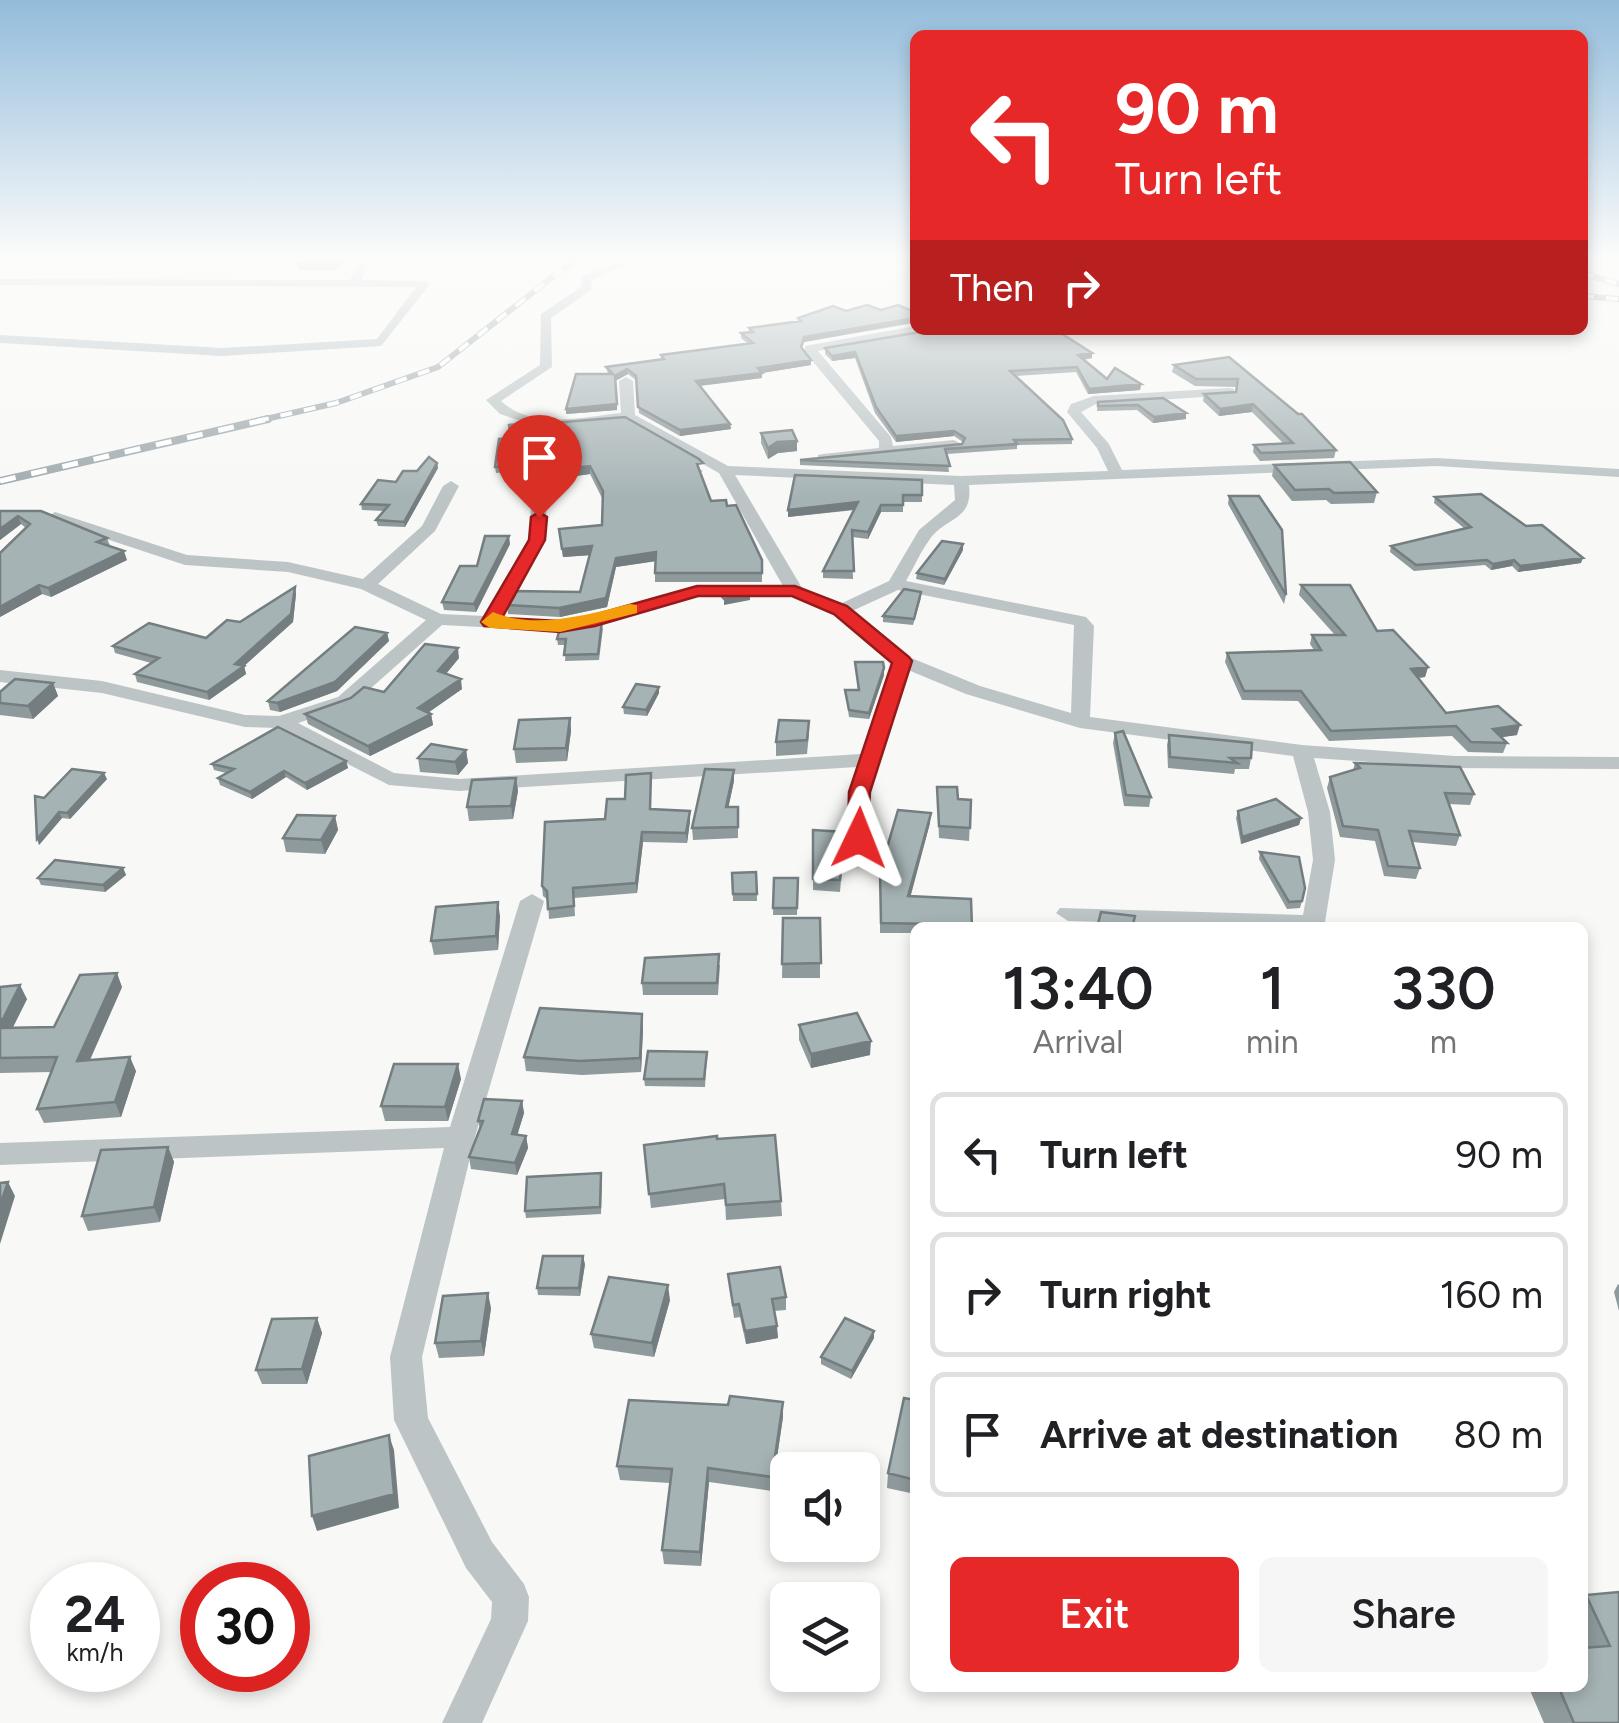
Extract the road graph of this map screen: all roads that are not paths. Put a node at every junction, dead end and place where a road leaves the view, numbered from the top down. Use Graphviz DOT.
graph roads {
  1 [pos="384,337"];
  2 [pos="546,337"];
  3 [pos="874,337"];
  4 [pos="0,340"];
  5 [pos="626,381"];
  6 [pos="1229,392"];
  7 [pos="628,417"];
  8 [pos="542,422"];
  9 [pos="954,444"];
  10 [pos="886,449"];
  11 [pos="725,470"];
  12 [pos="1619,473"];
  13 [pos="1118,477"];
  14 [pos="960,481"];
  15 [pos="452,486"];
  16 [pos="54,517"];
  17 [pos="896,584"];
  18 [pos="367,585"];
  19 [pos="795,591"];
  20 [pos="840,610"];
  21 [pos="438,619"];
  22 [pos="490,622"];
  23 [pos="902,661"];
  24 [pos="0,676"];
  25 [pos="282,722"];
  26 [pos="1080,722"];
  27 [pos="1302,751"];
  28 [pos="870,760"];
  29 [pos="1619,764"];
  30 [pos="859,838"];
  31 [pos="532,900"];
  32 [pos="1068,914"];
  33 [pos="1245,922"];
  34 [pos="1312,922"];
  35 [pos="461,1137"];
  36 [pos="0,1154"];
  37 [pos="462,1723"];
  1 -- 4 [label="street"];
  2 -- 8 [label="street"];
  3 -- 10 [label="street"];
  5 -- 7 [label="street"];
  6 -- 13 [label="street"];
  7 -- 8 [label="street"];
  7 -- 11 [label="street"];
  8 -- 22 [label="street"];
  9 -- 10 [label="street"];
  10 -- 11 [label="street"];
  11 -- 14 [label="street"];
  11 -- 19 [label="street"];
  12 -- 13 [label="street"];
  13 -- 14 [label="street"];
  14 -- 17 [label="street"];
  15 -- 18 [label="street"];
  16 -- 18 [label="street"];
  17 -- 20 [label="street"];
  17 -- 26 [label="street"];
  18 -- 21 [label="street"];
  19 -- 20 [label="street"];
  19 -- 22 [label="street"];
  20 -- 23 [label="street"];
  21 -- 22 [label="street"];
  21 -- 25 [label="street"];
  23 -- 26 [label="street"];
  23 -- 28 [label="street"];
  24 -- 25 [label="street"];
  25 -- 28 [label="street"];
  26 -- 27 [label="street"];
  27 -- 29 [label="street"];
  27 -- 34 [label="street"];
  28 -- 30 [label="street"];
  31 -- 35 [label="street"];
  32 -- 33 [label="street"];
  35 -- 36 [label="street"];
  35 -- 37 [label="street"];
}
